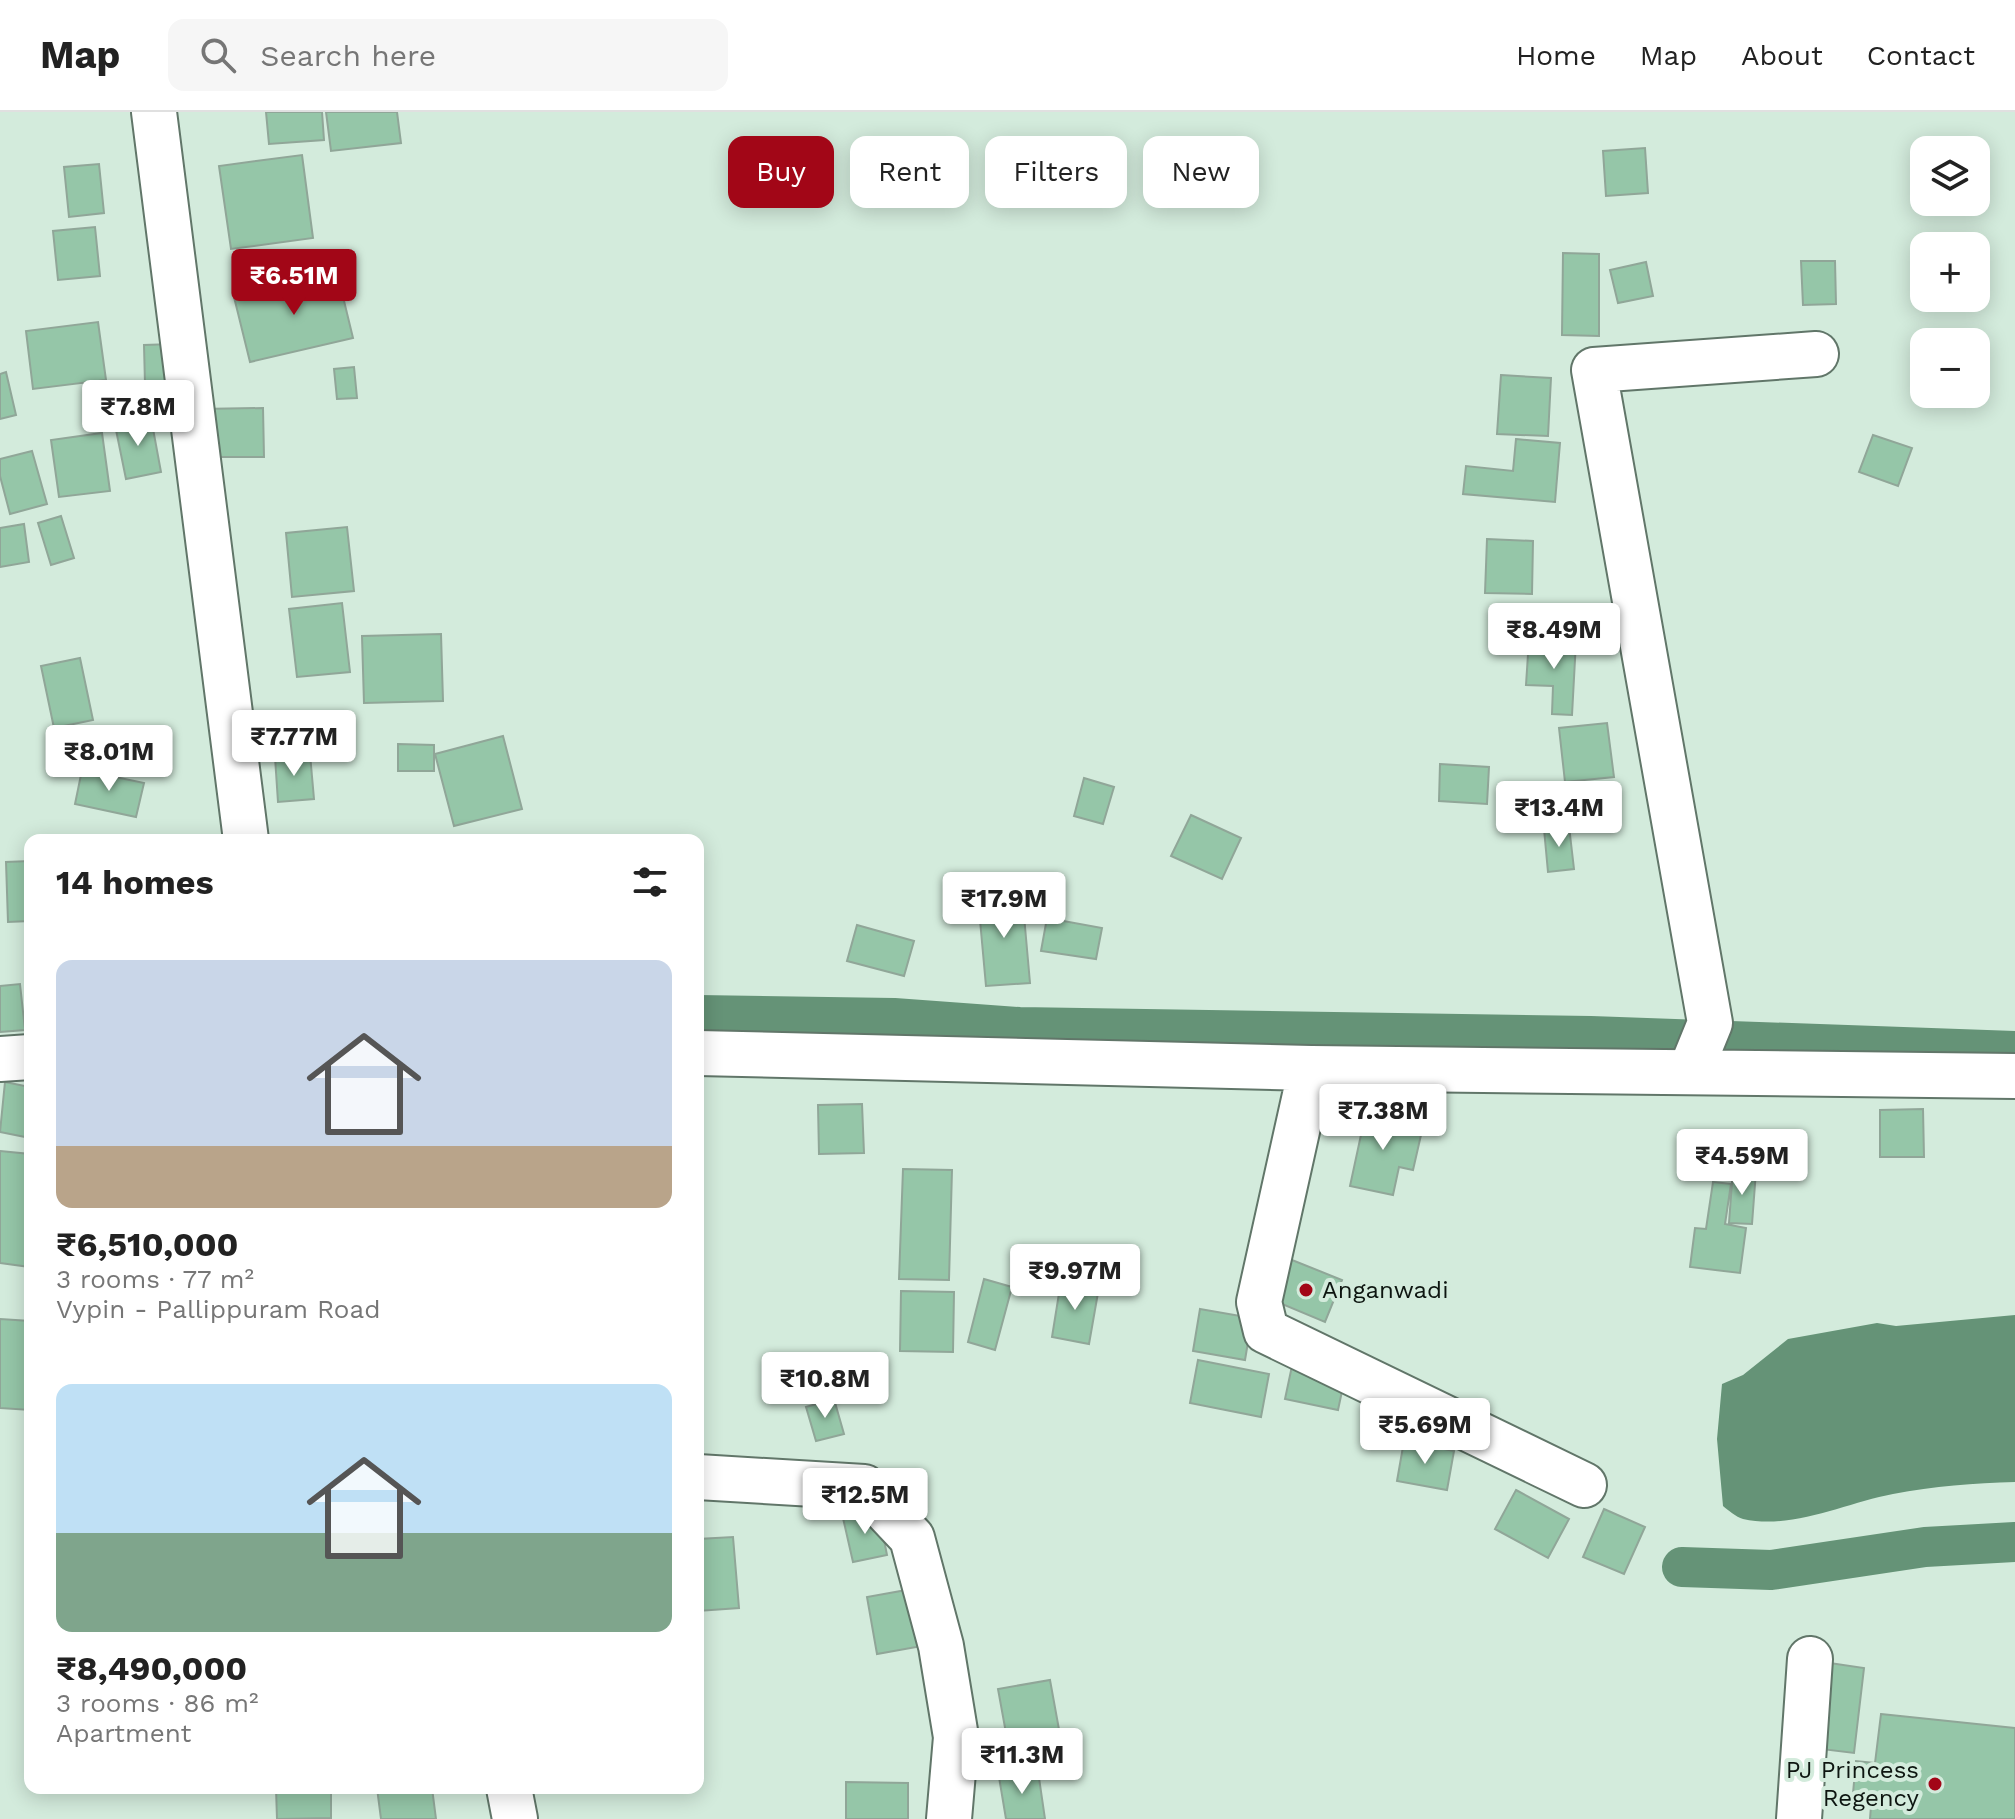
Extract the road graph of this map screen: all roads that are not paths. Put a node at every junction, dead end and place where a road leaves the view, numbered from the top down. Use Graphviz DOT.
graph roads {
  1 [pos="154,112"];
  2 [pos="1816,354"];
  3 [pos="245,834"];
  4 [pos="704,1053"];
  5 [pos="24,1057"];
  6 [pos="0,1059"];
  7 [pos="1311,1068"];
  8 [pos="1690,1072"];
  9 [pos="2015,1076"];
  10 [pos="704,1477"];
  11 [pos="1584,1485"];
  12 [pos="1810,1659"];
  13 [pos="510,1794"];
  14 [pos="515,1819"];
  15 [pos="949,1819"];
  16 [pos="1799,1819"];
  1 -- 3 [label="street"];
  2 -- 8 [label="street"];
  4 -- 7 [label="street"];
  5 -- 6 [label="street"];
  7 -- 8 [label="street"];
  7 -- 11 [label="street"];
  8 -- 9 [label="street"];
  10 -- 15 [label="street"];
  12 -- 16 [label="street"];
  13 -- 14 [label="street"];
}
